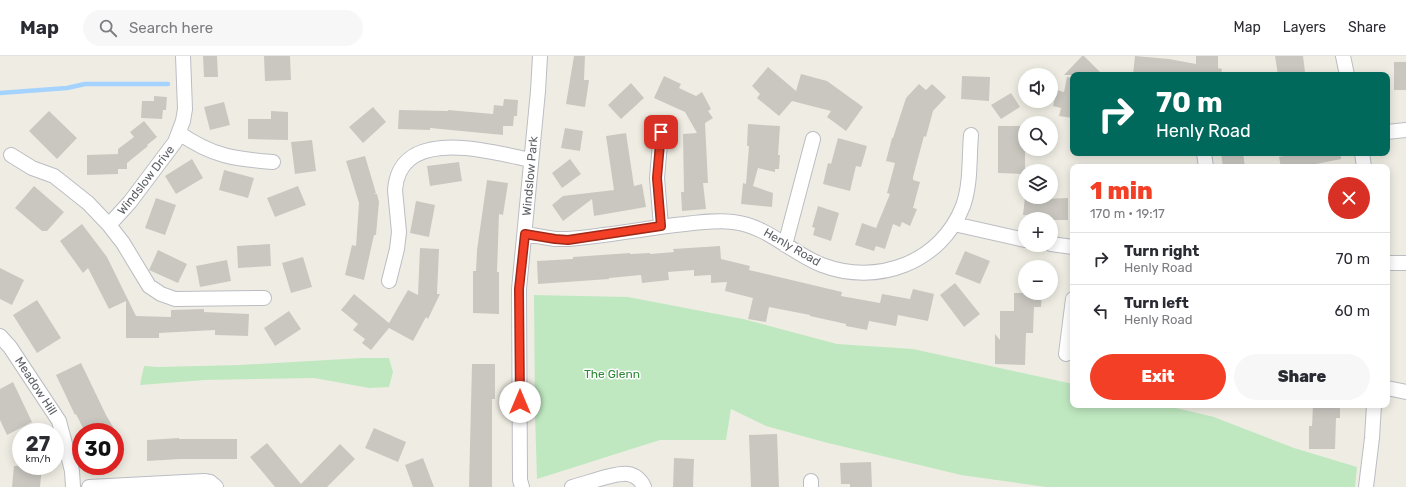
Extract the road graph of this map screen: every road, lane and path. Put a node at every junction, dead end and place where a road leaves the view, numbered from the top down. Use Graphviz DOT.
graph roads {
  1 [pos="183,56"];
  2 [pos="540,56"];
  3 [pos="1343,56"];
  4 [pos="1346,72"];
  5 [pos="1406,130"];
  6 [pos="661,132"];
  7 [pos="1390,132"];
  8 [pos="180,133"];
  9 [pos="971,134"];
  10 [pos="812,139"];
  11 [pos="11,155"];
  12 [pos="531,160"];
  13 [pos="273,162"];
  14 [pos="954,224"];
  15 [pos="109,225"];
  16 [pos="661,226"];
  17 [pos="525,234"];
  18 [pos="1018,238"];
  19 [pos="785,245"];
  20 [pos="1058,245"];
  21 [pos="1070,247"];
  22 [pos="1390,263"];
  23 [pos="1406,263"];
  24 [pos="389,281"];
  25 [pos="264,298"];
  26 [pos="1070,323"];
  27 [pos="0,336"];
  28 [pos="1066,354"];
  29 [pos="1390,389"];
  30 [pos="1406,392"];
  31 [pos="1374,408"];
  32 [pos="73,487"];
  33 [pos="89,487"];
  34 [pos="216,487"];
  35 [pos="522,487"];
  36 [pos="572,487"];
  37 [pos="644,487"];
  38 [pos="1366,487"];
  1 -- 8 [label="street, Windslow Drive"];
  2 -- 12 [label="street, Windslow Park"];
  3 -- 4 [label="street"];
  5 -- 7 [label="street"];
  6 -- 16 [label="street"];
  8 -- 13 [label="street, Windslow Drive"];
  8 -- 15 [label="street, Windslow Drive"];
  9 -- 14 [label="street, Henly Road"];
  10 -- 19 [label="street"];
  11 -- 15 [label="street, Windslow Drive"];
  12 -- 17 [label="street, Windslow Park"];
  12 -- 24 [label="street"];
  14 -- 18 [label="street"];
  14 -- 19 [label="street, Henly Road"];
  15 -- 25 [label="street, Windslow Drive"];
  16 -- 17 [label="street, Henly Road"];
  16 -- 19 [label="street, Henly Road"];
  17 -- 35 [label="street, Windslow Park"];
  20 -- 21 [label="street"];
  22 -- 23 [label="street"];
  26 -- 28 [label="street"];
  27 -- 32 [label="street, Meadow Hill"];
  29 -- 30 [label="street"];
  31 -- 38 [label="street"];
  33 -- 34 [label="street"];
  36 -- 37 [label="street"];
}
